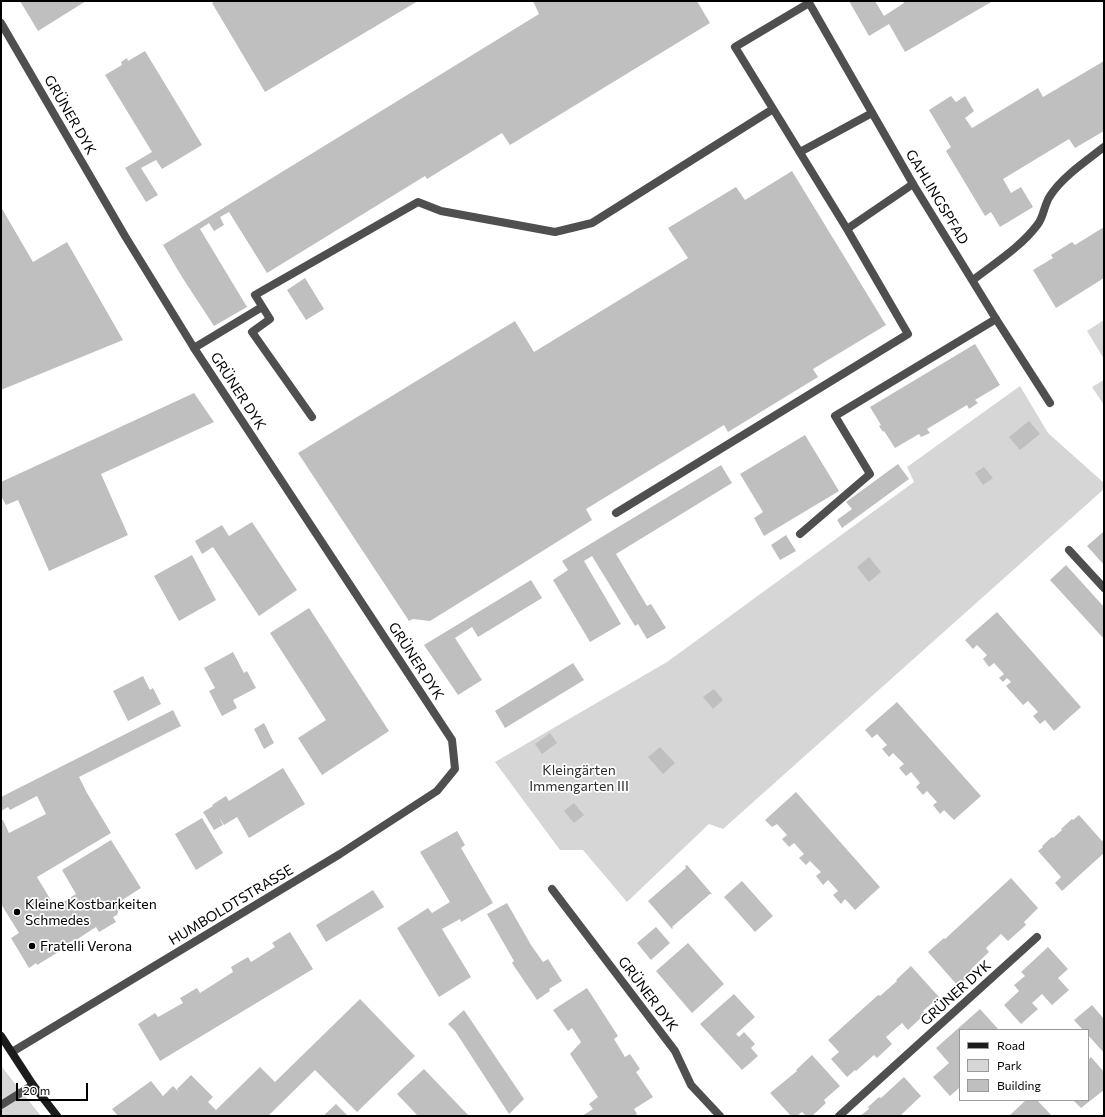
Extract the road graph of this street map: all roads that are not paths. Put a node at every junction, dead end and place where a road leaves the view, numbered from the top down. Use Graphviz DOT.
graph roads {
  1 [pos="808,2"];
  2 [pos="1,23"];
  3 [pos="773,109"];
  4 [pos="872,113"];
  5 [pos="1104,147"];
  6 [pos="800,152"];
  7 [pos="913,184"];
  8 [pos="848,229"];
  9 [pos="973,280"];
  10 [pos="262,307"];
  11 [pos="996,319"];
  12 [pos="194,348"];
  13 [pos="1050,403"];
  14 [pos="312,417"];
  15 [pos="616,513"];
  16 [pos="800,534"];
  17 [pos="1069,550"];
  18 [pos="1104,588"];
  19 [pos="455,769"];
  20 [pos="552,889"];
  21 [pos="1037,937"];
  22 [pos="1,1036"];
  23 [pos="12,1052"];
  24 [pos="33,1085"];
  25 [pos="1,1105"];
  26 [pos="57,1116"];
  27 [pos="720,1116"];
  28 [pos="839,1116"];
  1 -- 3 [label="street"];
  1 -- 4 [label="street, GAHLINGSPFAD"];
  2 -- 12 [label="street, GRÜNER DYK"];
  3 -- 6 [label="street"];
  3 -- 10 [label="street"];
  4 -- 6 [label="street"];
  4 -- 7 [label="street, GAHLINGSPFAD"];
  5 -- 9 [label="street"];
  6 -- 8 [label="street"];
  7 -- 8 [label="street"];
  7 -- 9 [label="street, GAHLINGSPFAD"];
  8 -- 15 [label="street"];
  9 -- 11 [label="street, GAHLINGSPFAD"];
  10 -- 12 [label="street"];
  10 -- 14 [label="street"];
  11 -- 13 [label="street, GAHLINGSPFAD"];
  11 -- 16 [label="street"];
  12 -- 19 [label="street, GRÜNER DYK"];
  17 -- 18 [label="street"];
  19 -- 23 [label="street, HUMBOLDTSTRASSE"];
  20 -- 27 [label="street, GRÜNER DYK"];
  21 -- 28 [label="street, GRÜNER DYK"];
  22 -- 23 [label="main road"];
  23 -- 24 [label="main road"];
  24 -- 25 [label="street"];
  24 -- 26 [label="main road"];
}
